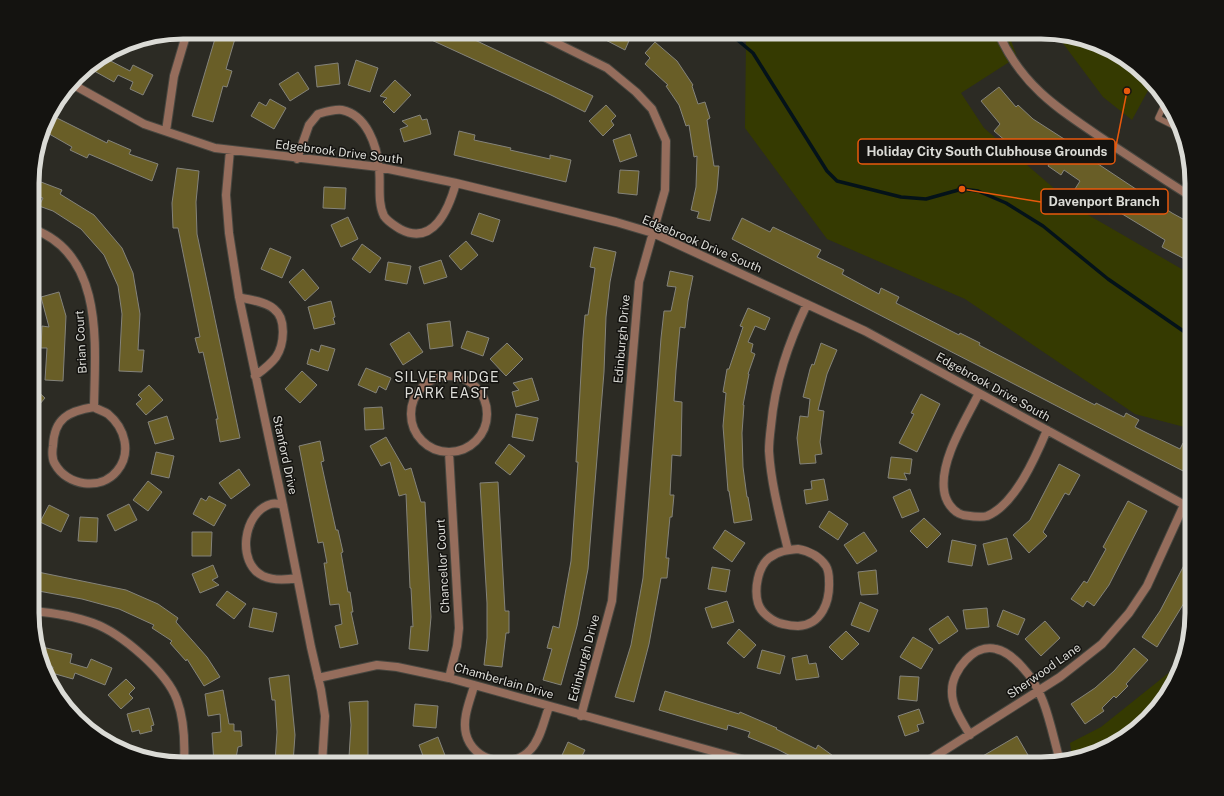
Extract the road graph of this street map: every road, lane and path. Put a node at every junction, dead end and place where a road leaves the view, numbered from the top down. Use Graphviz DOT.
graph roads {
  1 [pos="185,39"];
  2 [pos="548,39"];
  3 [pos="1002,39"];
  4 [pos="76,86"];
  5 [pos="1163,107"];
  6 [pos="1173,125"];
  7 [pos="166,131"];
  8 [pos="230,150"];
  9 [pos="297,159"];
  10 [pos="379,167"];
  11 [pos="456,183"];
  12 [pos="1185,192"];
  13 [pos="39,231"];
  14 [pos="653,233"];
  15 [pos="239,297"];
  16 [pos="807,304"];
  17 [pos="255,376"];
  18 [pos="979,393"];
  19 [pos="94,407"];
  20 [pos="1047,430"];
  21 [pos="449,452"];
  22 [pos="283,504"];
  23 [pos="1184,505"];
  24 [pos="788,550"];
  25 [pos="297,578"];
  26 [pos="39,612"];
  27 [pos="318,678"];
  28 [pos="449,678"];
  29 [pos="474,686"];
  30 [pos="1039,691"];
  31 [pos="549,707"];
  32 [pos="581,716"];
  33 [pos="970,735"];
  34 [pos="1059,756"];
  35 [pos="184,757"];
  36 [pos="322,757"];
  37 [pos="486,757"];
  38 [pos="518,757"];
  39 [pos="734,757"];
  40 [pos="934,757"];
  1 -- 7 [label="street"];
  2 -- 14 [label="street, Edinburgh Drive"];
  3 -- 12 [label="street"];
  4 -- 7 [label="street, Edgebrook Drive South"];
  5 -- 6 [label="lane"];
  7 -- 8 [label="street, Edgebrook Drive South"];
  8 -- 9 [label="street, Edgebrook Drive South"];
  8 -- 15 [label="street, Stanford Drive"];
  9 -- 10 [label="street, Edgebrook Drive South"];
  9 -- 10 [label="street"];
  10 -- 11 [label="street, Edgebrook Drive South"];
  10 -- 11 [label="street"];
  11 -- 14 [label="street, Edgebrook Drive South"];
  13 -- 19 [label="street, Brian Court"];
  14 -- 16 [label="street, Edgebrook Drive South"];
  14 -- 32 [label="street, Edinburgh Drive"];
  15 -- 17 [label="street, Stanford Drive"];
  15 -- 17 [label="street"];
  16 -- 18 [label="street, Edgebrook Drive South"];
  16 -- 24 [label="street"];
  17 -- 22 [label="street, Stanford Drive"];
  18 -- 20 [label="street, Edgebrook Drive South"];
  18 -- 20 [label="street"];
  19 -- 19 [label="street"];
  20 -- 23 [label="street, Edgebrook Drive South"];
  21 -- 21 [label="street"];
  21 -- 28 [label="street, Chancellor Court"];
  22 -- 25 [label="street, Stanford Drive"];
  22 -- 25 [label="street"];
  23 -- 30 [label="street, Sherwood Lane"];
  24 -- 24 [label="street"];
  25 -- 27 [label="street, Stanford Drive"];
  26 -- 35 [label="street"];
  27 -- 28 [label="street, Chamberlain Drive"];
  27 -- 36 [label="street, Stanford Drive"];
  28 -- 29 [label="street, Chamberlain Drive"];
  29 -- 31 [label="street, Chamberlain Drive"];
  29 -- 37 [label="street"];
  30 -- 33 [label="street, Sherwood Lane"];
  30 -- 33 [label="street"];
  30 -- 34 [label="street"];
  31 -- 32 [label="street, Chamberlain Drive"];
  31 -- 38 [label="street"];
  32 -- 39 [label="street, Chamberlain Drive"];
  33 -- 40 [label="street, Sherwood Lane"];
}
